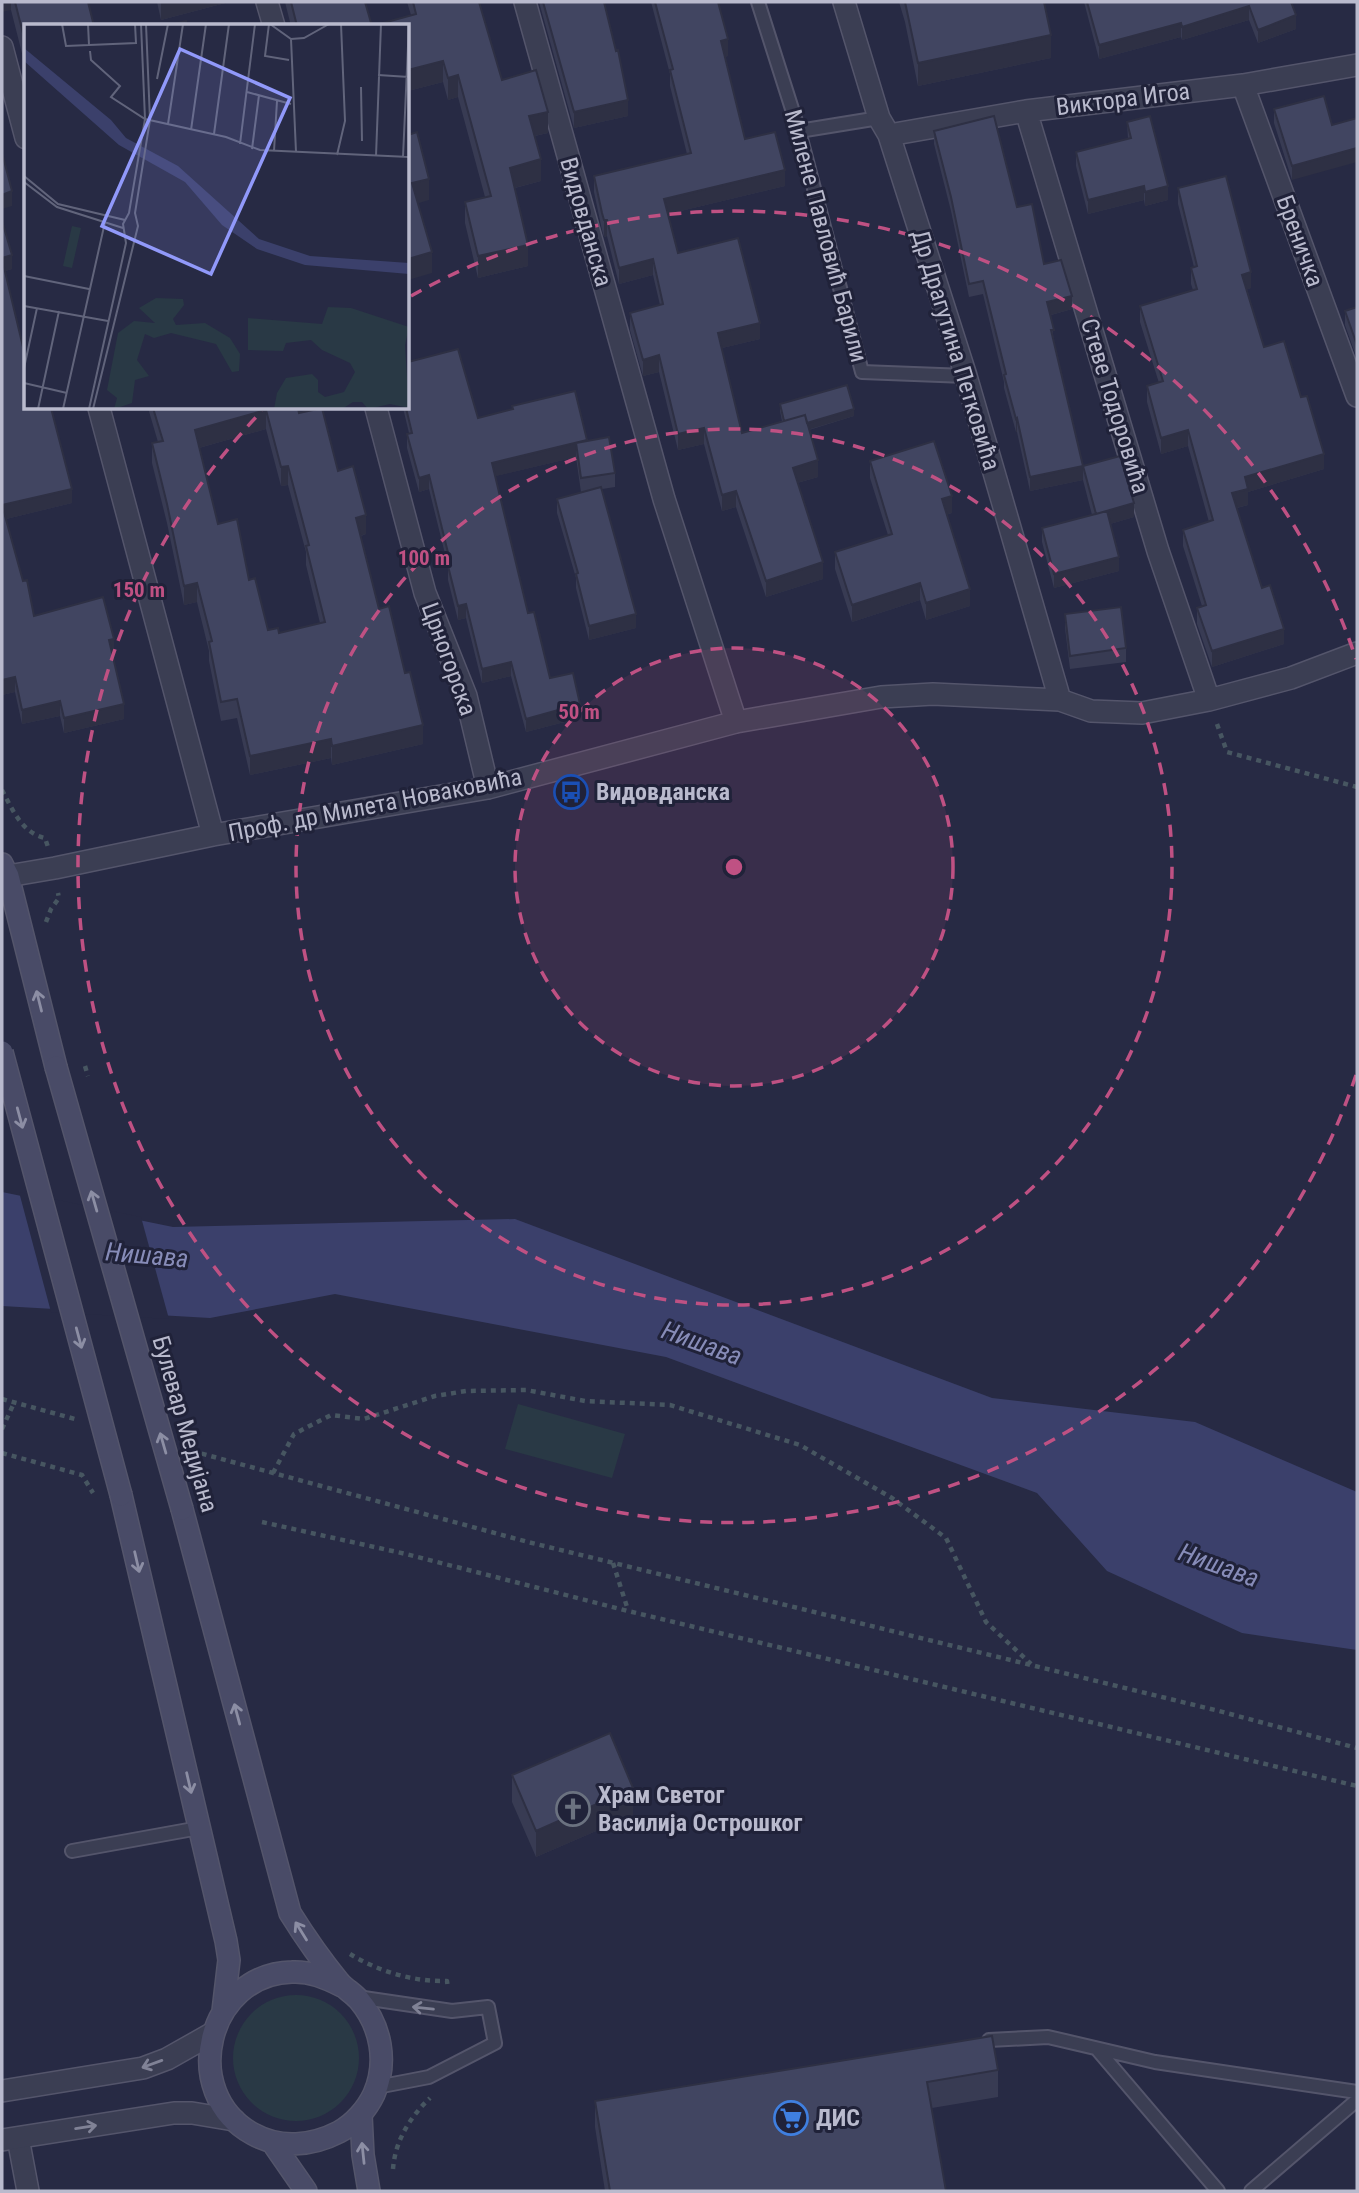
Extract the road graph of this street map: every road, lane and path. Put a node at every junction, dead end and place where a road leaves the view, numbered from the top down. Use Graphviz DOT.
graph roads {
  1 [pos="267,2"];
  2 [pos="525,2"];
  3 [pos="758,2"];
  4 [pos="844,2"];
  5 [pos="273,24"];
  6 [pos="2,47"];
  7 [pos="1357,65"];
  8 [pos="1243,85"];
  9 [pos="1026,111"];
  10 [pos="884,127"];
  11 [pos="24,130"];
  12 [pos="799,131"];
  13 [pos="966,376"];
  14 [pos="1357,397"];
  15 [pos="100,410"];
  16 [pos="377,410"];
  17 [pos="1357,653"];
  18 [pos="1209,700"];
  19 [pos="1060,701"];
  20 [pos="736,722"];
  21 [pos="1357,787"];
  22 [pos="488,788"];
  23 [pos="2,790"];
  24 [pos="213,835"];
  25 [pos="45,838"];
  26 [pos="4,872"];
  27 [pos="2,1052"];
  28 [pos="2,1399"];
  29 [pos="15,1403"];
  30 [pos="80,1420"];
  31 [pos="2,1429"];
  32 [pos="183,1448"];
  33 [pos="2,1453"];
  34 [pos="273,1473"];
  35 [pos="82,1475"];
  36 [pos="262,1522"];
  37 [pos="613,1563"];
  38 [pos="628,1611"];
  39 [pos="1031,1665"];
  40 [pos="1357,1748"];
  41 [pos="1357,1786"];
  42 [pos="199,1828"];
  43 [pos="72,1851"];
  44 [pos="349,1952"];
  45 [pos="447,1981"];
  46 [pos="350,1992"];
  47 [pos="223,2011"];
  48 [pos="212,2033"];
  49 [pos="989,2040"];
  50 [pos="1097,2048"];
  51 [pos="377,2087"];
  52 [pos="2,2091"];
  53 [pos="1357,2092"];
  54 [pos="435,2094"];
  55 [pos="1357,2100"];
  56 [pos="361,2115"];
  57 [pos="234,2120"];
  58 [pos="10,2139"];
  59 [pos="272,2142"];
  60 [pos="393,2174"];
  61 [pos="28,2191"];
  62 [pos="306,2191"];
  63 [pos="369,2191"];
  64 [pos="1218,2191"];
  65 [pos="1251,2191"];
  1 -- 5 [label="street"];
  2 -- 20 [label="street, Видовданска"];
  3 -- 12 [label="lane, Милене Павловић Барили"];
  4 -- 10 [label="street, Др Драгутина Петковића"];
  6 -- 11 [label="street"];
  7 -- 8 [label="street, Виктора Игоа"];
  8 -- 9 [label="street, Виктора Игоа"];
  8 -- 14 [label="street, Бреничка"];
  9 -- 10 [label="street, Виктора Игоа"];
  9 -- 18 [label="street, Стеве Тодоровића"];
  10 -- 12 [label="lane"];
  10 -- 13 [label="street, Др Драгутина Петковића"];
  12 -- 13 [label="lane, Милене Павловић Барили"];
  13 -- 19 [label="street, Др Драгутина Петковића"];
  15 -- 24 [label="street"];
  16 -- 22 [label="street, Црногорска"];
  17 -- 18 [label="street, Проф. др Милета Новаковића"];
  18 -- 19 [label="street, Проф. др Милета Новаковића"];
  18 -- 21 [label="path"];
  19 -- 20 [label="street, Проф. др Милета Новаковића"];
  20 -- 22 [label="street, Проф. др Милета Новаковића"];
  22 -- 24 [label="street, Проф. др Милета Новаковића"];
  23 -- 25 [label="path"];
  24 -- 26 [label="street, Проф. др Милета Новаковића"];
  46 -- 26 [label="main road, Булевар Медијана, one-way, bridge"];
  27 -- 42 [label="main road, Булевар Медијана, one-way, bridge"];
  28 -- 29 [label="path"];
  29 -- 30 [label="path"];
  29 -- 31 [label="path"];
  32 -- 34 [label="path"];
  33 -- 35 [label="path"];
  34 -- 37 [label="path"];
  34 -- 39 [label="path"];
  36 -- 38 [label="path"];
  37 -- 38 [label="path"];
  37 -- 39 [label="path"];
  38 -- 41 [label="path"];
  39 -- 40 [label="path"];
  42 -- 43 [label="lane"];
  42 -- 47 [label="main road, Булевар Медијана"];
  44 -- 45 [label="path"];
  46 -- 47 [label="main road, Булевар Медијана"];
  46 -- 51 [label="main road, Булевар Медијана"];
  51 -- 46 [label="lane, one-way"];
  47 -- 48 [label="main road, Булевар Медијана"];
  48 -- 52 [label="street, one-way"];
  48 -- 57 [label="main road, Булевар Медијана"];
  49 -- 50 [label="lane"];
  50 -- 53 [label="lane"];
  50 -- 64 [label="lane"];
  51 -- 56 [label="main road, Булевар Медијана"];
  54 -- 60 [label="path"];
  55 -- 65 [label="lane"];
  56 -- 59 [label="main road, Булевар Медијана"];
  63 -- 56 [label="main road, one-way"];
  58 -- 57 [label="street, one-way"];
  57 -- 59 [label="main road, Булевар Медијана"];
  58 -- 61 [label="street"];
  59 -- 62 [label="main road, Булевар Медијана"];
}
